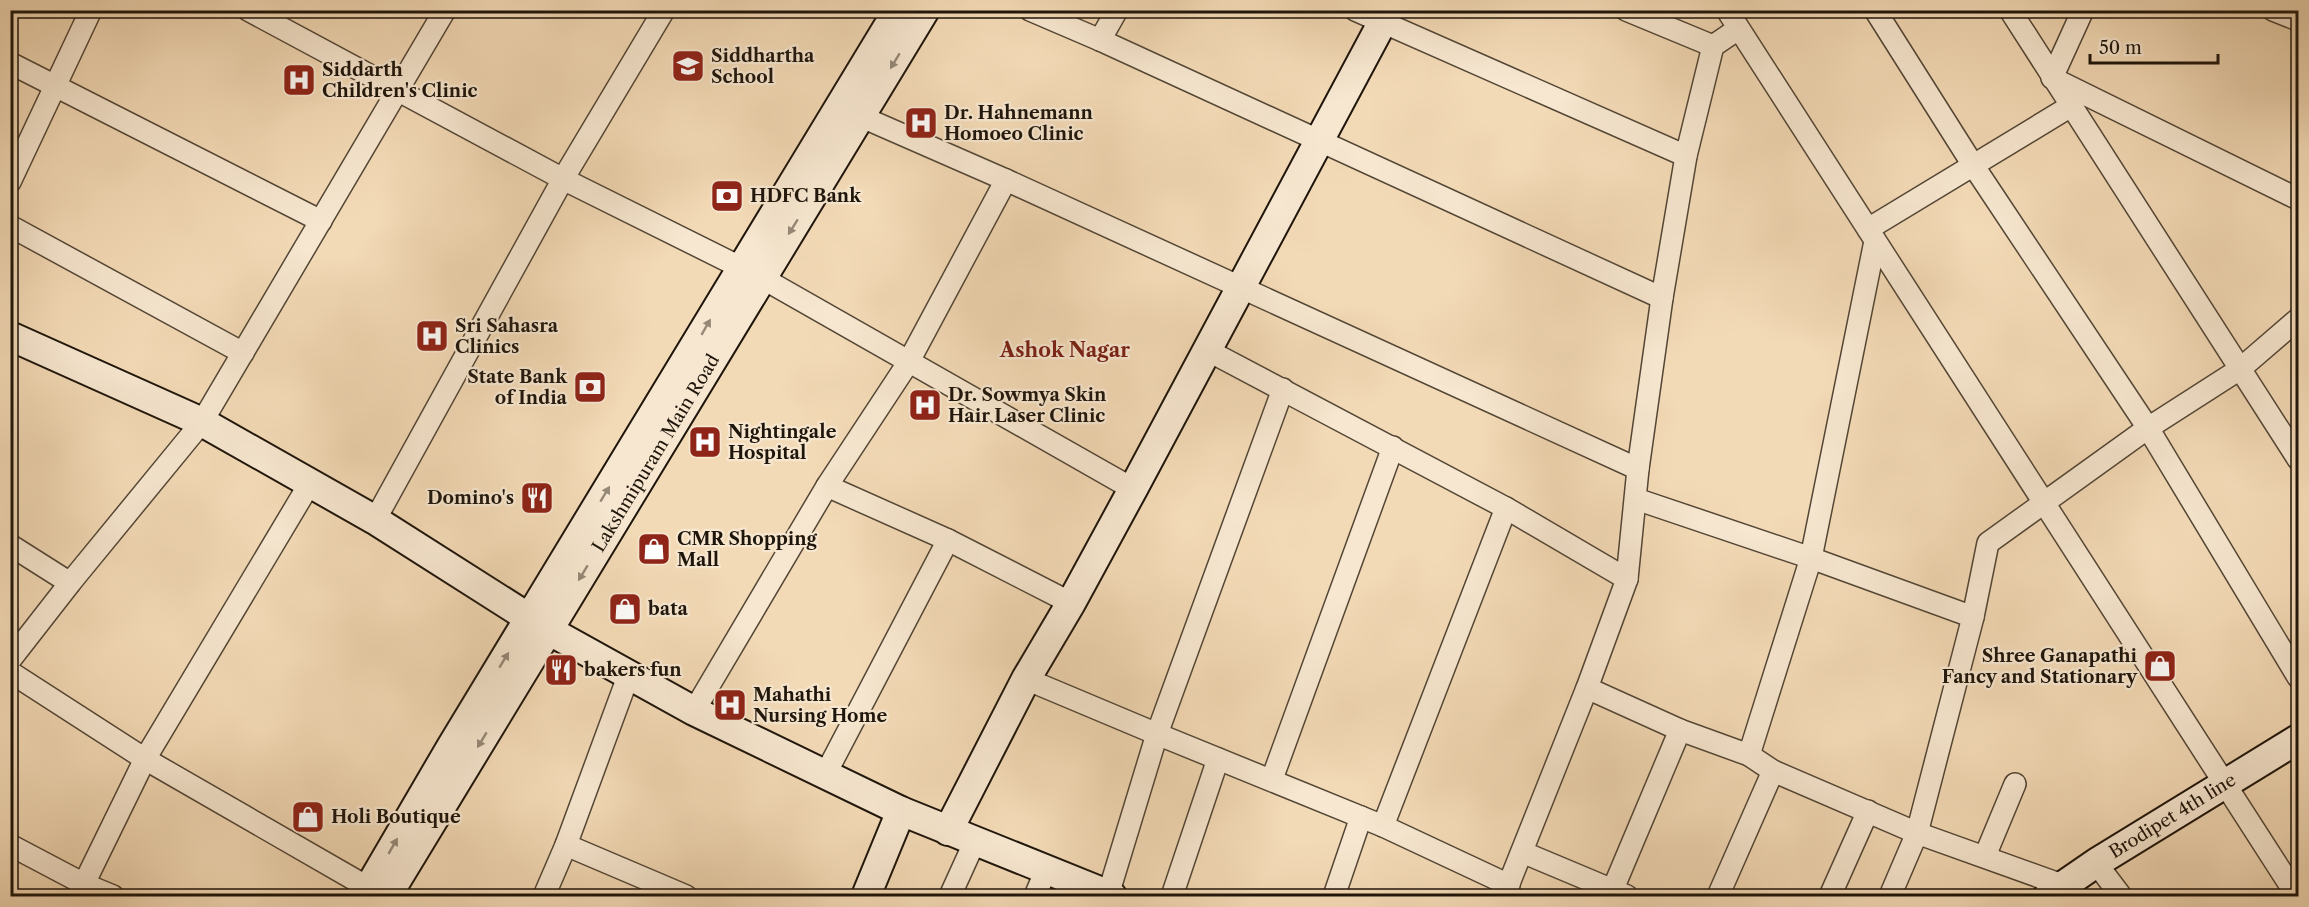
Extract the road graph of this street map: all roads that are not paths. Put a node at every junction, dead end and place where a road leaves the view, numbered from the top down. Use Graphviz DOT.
graph roads {
  1 [pos="91,10"];
  2 [pos="248,10"];
  3 [pos="445,10"];
  4 [pos="664,10"];
  5 [pos="898,10"];
  6 [pos="925,10"];
  7 [pos="1030,10"];
  8 [pos="1117,10"];
  9 [pos="1354,10"];
  10 [pos="1626,10"];
  11 [pos="1727,10"];
  12 [pos="1875,10"];
  13 [pos="2010,10"];
  14 [pos="2083,10"];
  15 [pos="2273,10"];
  16 [pos="1386,17"];
  17 [pos="2298,21"];
  18 [pos="1738,29"];
  19 [pos="1100,40"];
  20 [pos="1713,46"];
  21 [pos="10,63"];
  22 [pos="2052,78"];
  23 [pos="57,86"];
  24 [pos="397,91"];
  25 [pos="2071,106"];
  26 [pos="862,117"];
  27 [pos="1321,141"];
  28 [pos="1686,156"];
  29 [pos="1973,165"];
  30 [pos="563,179"];
  31 [pos="1006,180"];
  32 [pos="10,182"];
  33 [pos="2298,199"];
  34 [pos="321,221"];
  35 [pos="10,226"];
  36 [pos="1872,235"];
  37 [pos="751,273"];
  38 [pos="1240,286"];
  39 [pos="1662,298"];
  40 [pos="2298,319"];
  41 [pos="10,336"];
  42 [pos="1207,350"];
  43 [pos="243,353"];
  44 [pos="908,363"];
  45 [pos="2240,369"];
  46 [pos="1283,389"];
  47 [pos="202,422"];
  48 [pos="2148,428"];
  49 [pos="1393,447"];
  50 [pos="2298,459"];
  51 [pos="1638,469"];
  52 [pos="310,483"];
  53 [pos="827,486"];
  54 [pos="1133,489"];
  55 [pos="1636,499"];
  56 [pos="2044,501"];
  57 [pos="1506,508"];
  58 [pos="375,520"];
  59 [pos="948,540"];
  60 [pos="10,545"];
  61 [pos="1811,558"];
  62 [pos="1627,579"];
  63 [pos="70,583"];
  64 [pos="1071,603"];
  65 [pos="1973,617"];
  66 [pos="538,624"];
  67 [pos="10,660"];
  68 [pos="10,672"];
  69 [pos="629,674"];
  70 [pos="2298,677"];
  71 [pos="1026,679"];
  72 [pos="1587,688"];
  73 [pos="694,711"];
  74 [pos="1680,729"];
  75 [pos="1157,734"];
  76 [pos="2298,739"];
  77 [pos="1749,755"];
  78 [pos="145,759"];
  79 [pos="1218,759"];
  80 [pos="1773,771"];
  81 [pos="825,775"];
  82 [pos="1272,779"];
  83 [pos="2223,783"];
  84 [pos="2015,784"];
  85 [pos="901,810"];
  86 [pos="1868,811"];
  87 [pos="1361,817"];
  88 [pos="1383,826"];
  89 [pos="948,831"];
  90 [pos="1917,832"];
  91 [pos="975,841"];
  92 [pos="10,845"];
  93 [pos="566,845"];
  94 [pos="1522,852"];
  95 [pos="1985,856"];
  96 [pos="2096,863"];
  97 [pos="1046,870"];
  98 [pos="2294,884"];
  99 [pos="81,890"];
  100 [pos="1507,891"];
  101 [pos="2055,891"];
  102 [pos="373,894"];
  103 [pos="1617,894"];
  104 [pos="1110,896"];
  105 [pos="113,897"];
  106 [pos="544,897"];
  107 [pos="686,897"];
  108 [pos="866,897"];
  109 [pos="950,897"];
  110 [pos="1035,897"];
  111 [pos="1172,897"];
  112 [pos="1334,897"];
  113 [pos="1718,897"];
  114 [pos="1830,897"];
  115 [pos="1890,897"];
  116 [pos="2121,897"];
  1 -- 23 [label="street"];
  2 -- 24 [label="street"];
  3 -- 24 [label="street"];
  4 -- 30 [label="street"];
  5 -- 37 [label="street, Lakshmipuram Main Road"];
  6 -- 26 [label="street, Lakshmipuram Main Road, one-way"];
  7 -- 19 [label="street"];
  8 -- 19 [label="street"];
  9 -- 16 [label="street"];
  10 -- 20 [label="street"];
  11 -- 18 [label="street"];
  12 -- 29 [label="street"];
  13 -- 22 [label="street"];
  14 -- 22 [label="street"];
  15 -- 17 [label="street"];
  16 -- 27 [label="street"];
  16 -- 28 [label="street"];
  18 -- 20 [label="street"];
  18 -- 36 [label="street"];
  19 -- 27 [label="street"];
  20 -- 28 [label="street"];
  21 -- 23 [label="street"];
  22 -- 25 [label="street"];
  22 -- 33 [label="street"];
  23 -- 32 [label="street"];
  23 -- 34 [label="street"];
  24 -- 30 [label="street"];
  24 -- 34 [label="street"];
  25 -- 29 [label="street"];
  25 -- 45 [label="street"];
  26 -- 31 [label="street"];
  26 -- 37 [label="street, Lakshmipuram Main Road, one-way"];
  27 -- 38 [label="street"];
  27 -- 39 [label="street"];
  28 -- 39 [label="street"];
  29 -- 36 [label="street"];
  29 -- 48 [label="street"];
  30 -- 37 [label="street"];
  30 -- 58 [label="street"];
  31 -- 38 [label="street"];
  31 -- 44 [label="street"];
  34 -- 43 [label="street"];
  35 -- 43 [label="street"];
  36 -- 56 [label="street"];
  36 -- 61 [label="street"];
  37 -- 44 [label="street"];
  37 -- 66 [label="street, Lakshmipuram Main Road"];
  38 -- 42 [label="street"];
  38 -- 51 [label="street"];
  39 -- 51 [label="street"];
  40 -- 45 [label="street"];
  41 -- 47 [label="street"];
  42 -- 46 [label="street"];
  42 -- 54 [label="street"];
  43 -- 47 [label="street"];
  44 -- 53 [label="street"];
  44 -- 54 [label="street"];
  45 -- 48 [label="street"];
  45 -- 50 [label="street"];
  46 -- 49 [label="street"];
  46 -- 75 [label="street"];
  47 -- 52 [label="street"];
  47 -- 63 [label="street"];
  48 -- 56 [label="street"];
  48 -- 70 [label="street"];
  49 -- 57 [label="street"];
  49 -- 82 [label="street"];
  51 -- 55 [label="street"];
  52 -- 58 [label="street"];
  52 -- 78 [label="street"];
  53 -- 59 [label="street"];
  53 -- 73 [label="street"];
  54 -- 64 [label="street"];
  55 -- 61 [label="street"];
  55 -- 62 [label="street"];
  56 -- 65 [label="street"];
  56 -- 83 [label="street"];
  57 -- 62 [label="street"];
  57 -- 88 [label="street"];
  58 -- 66 [label="street"];
  59 -- 64 [label="street"];
  59 -- 81 [label="street"];
  60 -- 63 [label="street"];
  61 -- 65 [label="street"];
  61 -- 77 [label="street"];
  62 -- 72 [label="street"];
  63 -- 67 [label="street"];
  64 -- 71 [label="street"];
  65 -- 90 [label="street"];
  66 -- 69 [label="street"];
  66 -- 102 [label="street, Lakshmipuram Main Road"];
  68 -- 78 [label="street"];
  69 -- 73 [label="street"];
  69 -- 93 [label="street"];
  71 -- 75 [label="street"];
  71 -- 89 [label="street"];
  72 -- 74 [label="street"];
  72 -- 94 [label="street"];
  73 -- 81 [label="street"];
  74 -- 77 [label="street"];
  74 -- 103 [label="street"];
  75 -- 79 [label="street"];
  75 -- 104 [label="street"];
  76 -- 83 [label="street, Brodipet 4th line"];
  77 -- 80 [label="street"];
  78 -- 99 [label="street"];
  78 -- 102 [label="street"];
  79 -- 82 [label="street"];
  79 -- 111 [label="street"];
  80 -- 86 [label="street"];
  80 -- 113 [label="street"];
  81 -- 85 [label="street"];
  82 -- 87 [label="street"];
  83 -- 96 [label="street, Brodipet 4th line"];
  83 -- 98 [label="street"];
  84 -- 95 [label="street"];
  85 -- 89 [label="street"];
  85 -- 108 [label="street"];
  86 -- 90 [label="street"];
  86 -- 114 [label="street"];
  87 -- 88 [label="street"];
  87 -- 112 [label="street"];
  88 -- 100 [label="street"];
  89 -- 91 [label="street"];
  90 -- 95 [label="street"];
  90 -- 115 [label="street"];
  91 -- 97 [label="street"];
  91 -- 109 [label="street"];
  92 -- 99 [label="street"];
  93 -- 106 [label="street"];
  93 -- 107 [label="street"];
  94 -- 100 [label="street"];
  94 -- 103 [label="street"];
  95 -- 101 [label="street"];
  96 -- 101 [label="street, Brodipet 4th line"];
  96 -- 116 [label="street"];
  97 -- 104 [label="street"];
  97 -- 110 [label="street"];
  99 -- 105 [label="street"];
}
